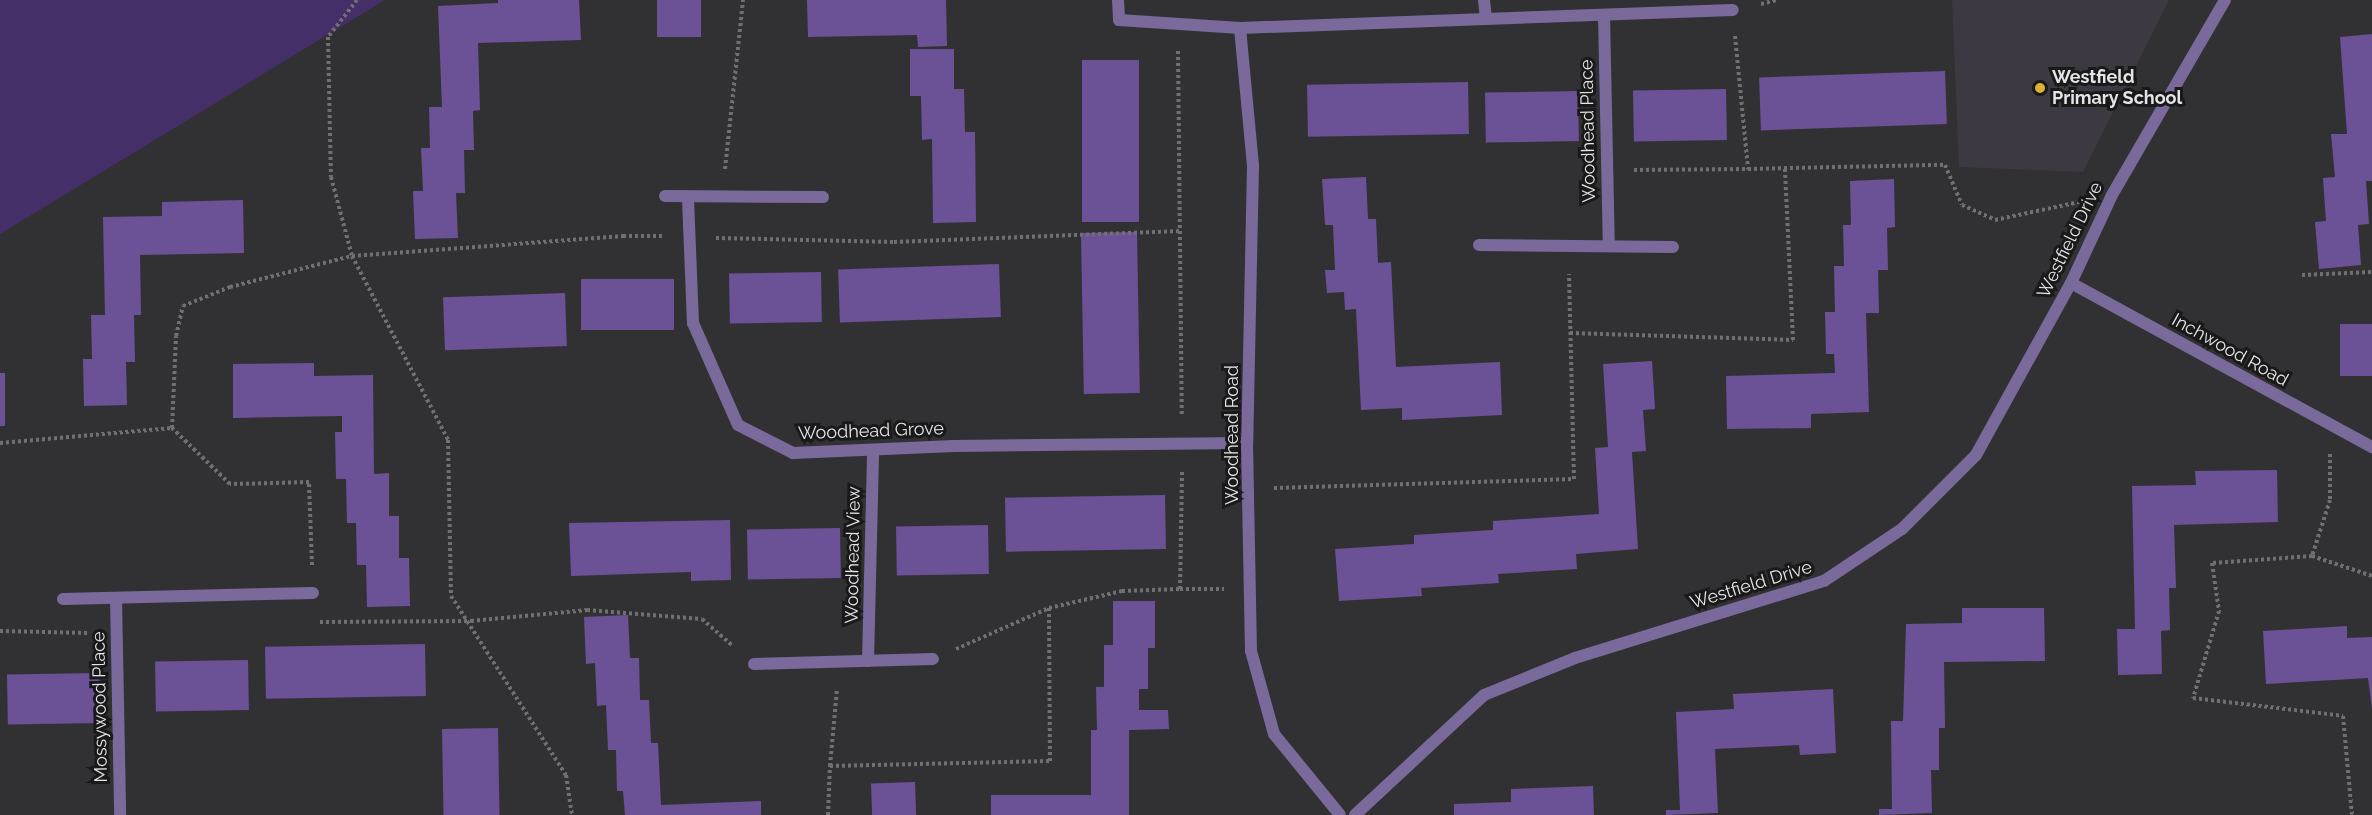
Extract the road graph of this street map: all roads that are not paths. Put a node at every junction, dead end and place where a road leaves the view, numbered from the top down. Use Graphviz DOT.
graph roads {
  1 [pos="1118,0"];
  2 [pos="1484,0"];
  3 [pos="2225,0"];
  4 [pos="1732,10"];
  5 [pos="1604,15"];
  6 [pos="1486,19"];
  7 [pos="1240,28"];
  8 [pos="665,196"];
  9 [pos="823,198"];
  10 [pos="688,199"];
  11 [pos="1479,245"];
  12 [pos="1609,246"];
  13 [pos="1673,247"];
  14 [pos="2070,283"];
  15 [pos="1247,443"];
  16 [pos="2372,447"];
  17 [pos="873,450"];
  18 [pos="313,593"];
  19 [pos="116,598"];
  20 [pos="63,599"];
  21 [pos="933,659"];
  22 [pos="868,661"];
  23 [pos="754,664"];
  24 [pos="120,815"];
  25 [pos="1340,815"];
  26 [pos="1355,815"];
  1 -- 7 [label="street"];
  2 -- 6 [label="street"];
  3 -- 14 [label="street, Westfield Drive"];
  4 -- 5 [label="street"];
  5 -- 6 [label="street"];
  5 -- 12 [label="street, Woodhead Place"];
  6 -- 7 [label="street"];
  7 -- 15 [label="street, Woodhead Road"];
  8 -- 10 [label="street"];
  9 -- 10 [label="street"];
  10 -- 17 [label="street, Woodhead Grove"];
  11 -- 12 [label="street"];
  12 -- 13 [label="street"];
  14 -- 16 [label="street, Inchwood Road"];
  14 -- 26 [label="street, Westfield Drive"];
  15 -- 17 [label="street, Woodhead Grove"];
  15 -- 25 [label="street, Woodhead Road"];
  17 -- 22 [label="street, Woodhead View"];
  18 -- 19 [label="street"];
  19 -- 20 [label="street"];
  19 -- 24 [label="street, Mossywood Place"];
  21 -- 22 [label="street"];
  22 -- 23 [label="street"];
}
